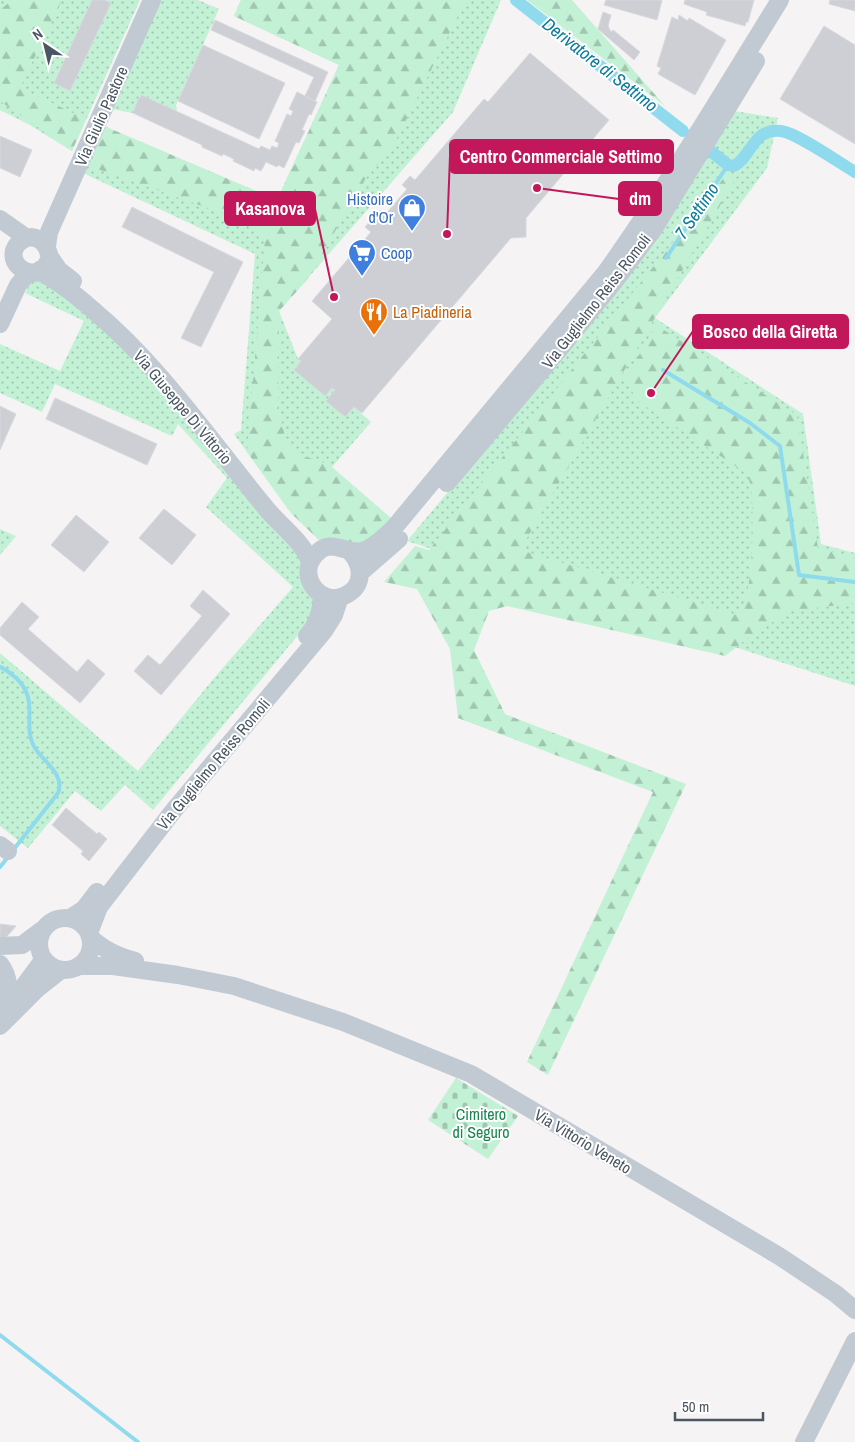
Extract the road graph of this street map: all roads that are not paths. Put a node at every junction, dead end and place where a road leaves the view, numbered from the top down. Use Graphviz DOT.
graph roads {
  1 [pos="152,0"];
  2 [pos="780,0"];
  3 [pos="793,0"];
  4 [pos="675,169"];
  5 [pos="0,219"];
  6 [pos="0,230"];
  7 [pos="653,230"];
  8 [pos="42,242"];
  9 [pos="23,269"];
  10 [pos="606,272"];
  11 [pos="0,324"];
  12 [pos="535,379"];
  13 [pos="324,548"];
  14 [pos="348,550"];
  15 [pos="310,562"];
  16 [pos="360,573"];
  17 [pos="322,596"];
  18 [pos="340,597"];
  19 [pos="70,918"];
  20 [pos="42,930"];
  21 [pos="90,935"];
  22 [pos="0,946"];
  23 [pos="0,953"];
  24 [pos="42,958"];
  25 [pos="0,964"];
  26 [pos="79,966"];
  27 [pos="61,970"];
  28 [pos="178,975"];
  29 [pos="1,1019"];
  30 [pos="855,1310"];
  31 [pos="855,1341"];
  32 [pos="804,1442"];
  1 -- 8 [label="street, Via Giulio Pastore"];
  2 -- 4 [label="street, Via Guglielmo Reiss Romoli"];
  3 -- 7 [label="street, Via Guglielmo Reiss Romoli"];
  4 -- 7 [label="street"];
  4 -- 10 [label="street, Via Guglielmo Reiss Romoli"];
  5 -- 8 [label="street, Via Giuseppe Di Vittorio"];
  6 -- 9 [label="street"];
  7 -- 12 [label="street, Via Guglielmo Reiss Romoli"];
  8 -- 9 [label="street"];
  8 -- 9 [label="street"];
  8 -- 13 [label="street, Via Giuseppe Di Vittorio"];
  9 -- 11 [label="street"];
  9 -- 15 [label="street, Via Giuseppe Di Vittorio"];
  10 -- 12 [label="street"];
  10 -- 14 [label="street, Via Guglielmo Reiss Romoli"];
  12 -- 16 [label="street, Via Guglielmo Reiss Romoli"];
  13 -- 14 [label="street"];
  13 -- 15 [label="street"];
  14 -- 16 [label="street"];
  15 -- 17 [label="street"];
  16 -- 18 [label="street"];
  17 -- 18 [label="street"];
  17 -- 19 [label="street, Via Guglielmo Reiss Romoli"];
  18 -- 21 [label="street, Via Guglielmo Reiss Romoli"];
  19 -- 20 [label="street"];
  19 -- 21 [label="street"];
  20 -- 22 [label="street"];
  20 -- 24 [label="street"];
  21 -- 26 [label="street"];
  21 -- 28 [label="street"];
  23 -- 24 [label="street"];
  24 -- 27 [label="street"];
  24 -- 29 [label="street"];
  25 -- 29 [label="street"];
  26 -- 27 [label="street"];
  26 -- 28 [label="street"];
  27 -- 29 [label="street"];
  28 -- 30 [label="street, Via Vittorio Veneto"];
  31 -- 32 [label="street"];
}
